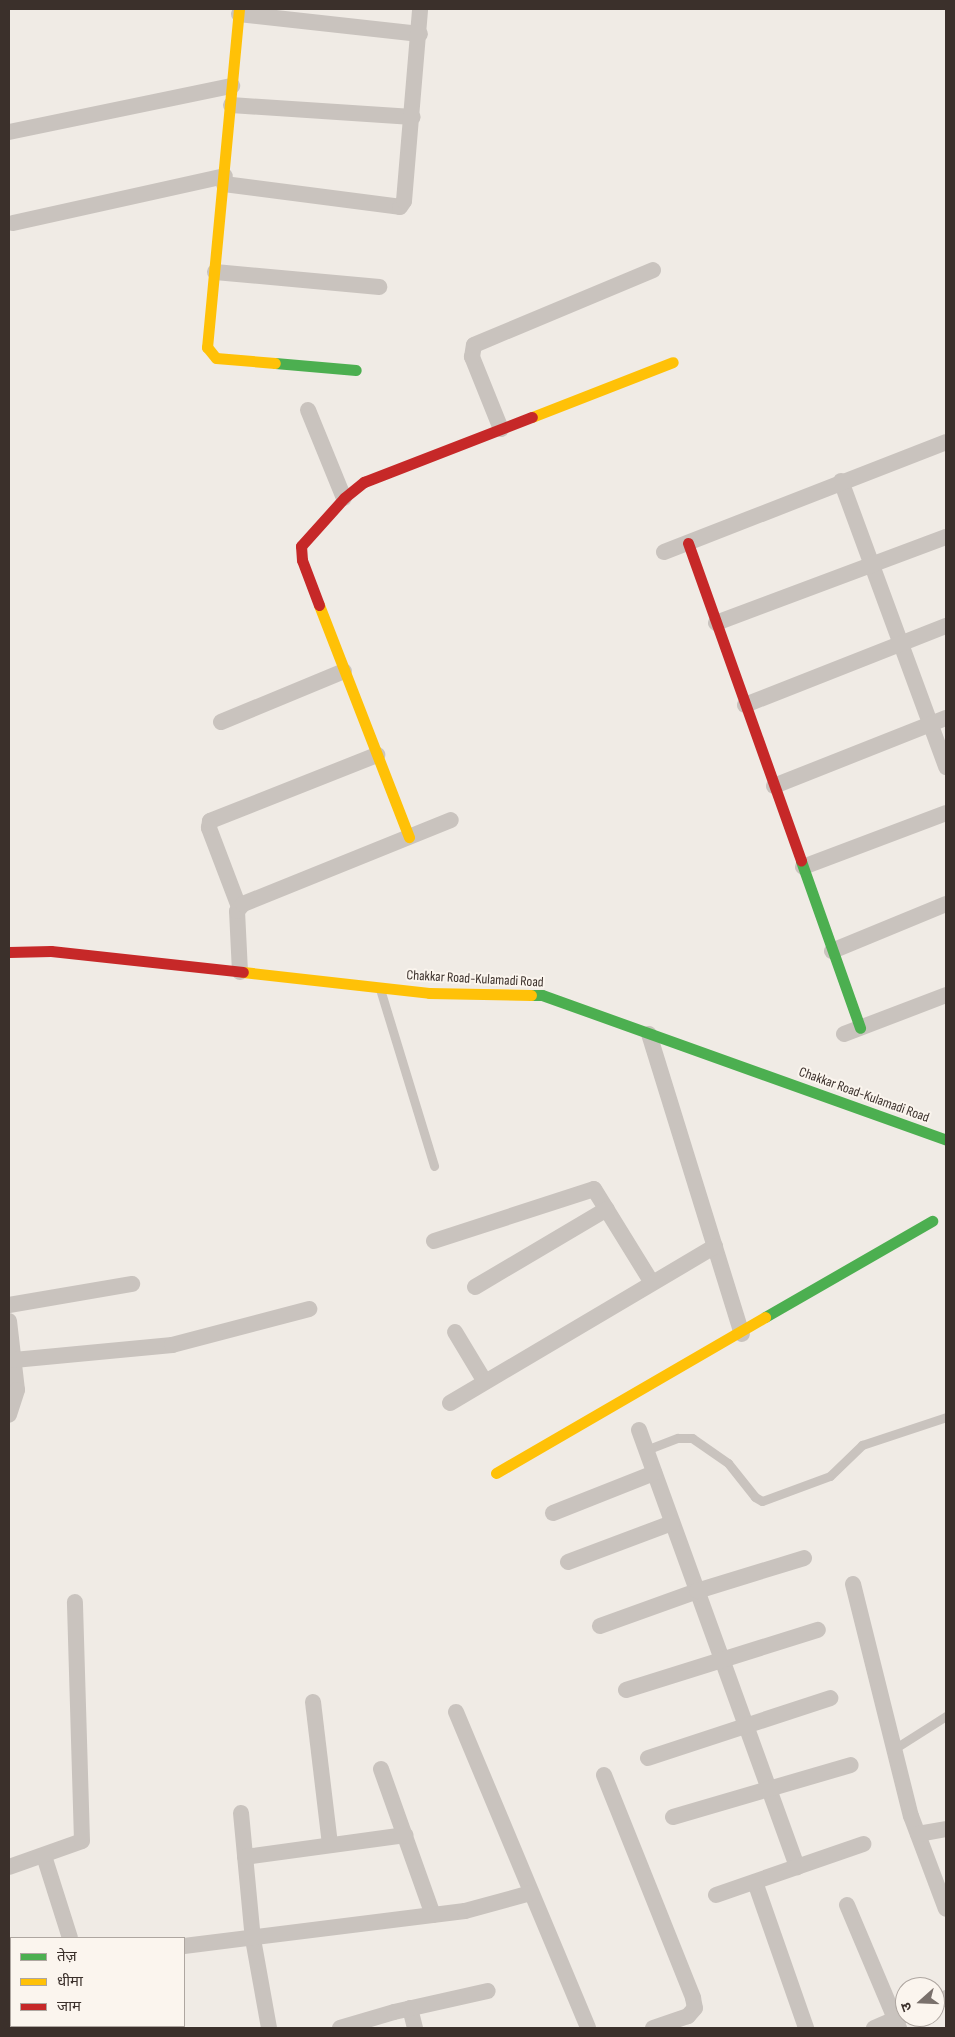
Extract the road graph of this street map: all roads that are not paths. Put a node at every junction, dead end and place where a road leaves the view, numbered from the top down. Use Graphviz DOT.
graph roads {
  1 [pos="420,9"];
  2 [pos="239,11"];
  3 [pos="420,34"];
  4 [pos="232,86"];
  5 [pos="231,105"];
  6 [pos="413,118"];
  7 [pos="9,132"];
  8 [pos="224,180"];
  9 [pos="13,224"];
  10 [pos="653,270"];
  11 [pos="215,272"];
  12 [pos="379,287"];
  13 [pos="673,362"];
  14 [pos="356,370"];
  15 [pos="308,410"];
  16 [pos="501,429"];
  17 [pos="946,442"];
  18 [pos="841,481"];
  19 [pos="344,498"];
  20 [pos="946,537"];
  21 [pos="688,543"];
  22 [pos="664,552"];
  23 [pos="871,566"];
  24 [pos="716,623"];
  25 [pos="946,626"];
  26 [pos="899,644"];
  27 [pos="344,670"];
  28 [pos="745,705"];
  29 [pos="946,718"];
  30 [pos="221,722"];
  31 [pos="929,724"];
  32 [pos="376,755"];
  33 [pos="946,767"];
  34 [pos="774,786"];
  35 [pos="946,813"];
  36 [pos="451,820"];
  37 [pos="409,837"];
  38 [pos="803,867"];
  39 [pos="946,904"];
  40 [pos="238,907"];
  41 [pos="832,950"];
  42 [pos="9,952"];
  43 [pos="240,972"];
  44 [pos="380,988"];
  45 [pos="946,995"];
  46 [pos="860,1028"];
  47 [pos="649,1034"];
  48 [pos="844,1034"];
  49 [pos="946,1140"];
  50 [pos="434,1166"];
  51 [pos="607,1209"];
  52 [pos="932,1221"];
  53 [pos="434,1241"];
  54 [pos="715,1246"];
  55 [pos="652,1283"];
  56 [pos="132,1284"];
  57 [pos="475,1287"];
  58 [pos="9,1305"];
  59 [pos="309,1308"];
  60 [pos="9,1321"];
  61 [pos="455,1332"];
  62 [pos="742,1334"];
  63 [pos="14,1360"];
  64 [pos="485,1382"];
  65 [pos="450,1403"];
  66 [pos="9,1415"];
  67 [pos="946,1417"];
  68 [pos="638,1430"];
  69 [pos="646,1450"];
  70 [pos="496,1473"];
  71 [pos="654,1473"];
  72 [pos="553,1513"];
  73 [pos="672,1523"];
  74 [pos="804,1558"];
  75 [pos="568,1562"];
  76 [pos="853,1584"];
  77 [pos="697,1591"];
  78 [pos="75,1602"];
  79 [pos="600,1626"];
  80 [pos="818,1630"];
  81 [pos="722,1660"];
  82 [pos="626,1690"];
  83 [pos="830,1698"];
  84 [pos="314,1702"];
  85 [pos="456,1712"];
  86 [pos="946,1716"];
  87 [pos="746,1726"];
  88 [pos="894,1749"];
  89 [pos="648,1758"];
  90 [pos="851,1765"];
  91 [pos="382,1769"];
  92 [pos="604,1775"];
  93 [pos="769,1791"];
  94 [pos="241,1813"];
  95 [pos="672,1817"];
  96 [pos="946,1829"];
  97 [pos="918,1834"];
  98 [pos="405,1835"];
  99 [pos="863,1844"];
  100 [pos="330,1845"];
  101 [pos="44,1856"];
  102 [pos="245,1857"];
  103 [pos="9,1867"];
  104 [pos="797,1867"];
  105 [pos="755,1882"];
  106 [pos="531,1893"];
  107 [pos="716,1895"];
  108 [pos="847,1905"];
  109 [pos="946,1909"];
  110 [pos="433,1915"];
  111 [pos="70,1937"];
  112 [pos="253,1939"];
  113 [pos="185,1946"];
  114 [pos="488,1991"];
  115 [pos="410,2008"];
  116 [pos="895,2010"];
  117 [pos="895,2022"];
  118 [pos="269,2028"];
  119 [pos="340,2028"];
  120 [pos="415,2028"];
  121 [pos="588,2028"];
  122 [pos="653,2028"];
  123 [pos="806,2028"];
  124 [pos="874,2028"];
  1 -- 3 [label="street"];
  2 -- 3 [label="street"];
  2 -- 4 [label="street"];
  3 -- 6 [label="street"];
  4 -- 5 [label="street"];
  4 -- 7 [label="street"];
  5 -- 6 [label="street"];
  5 -- 8 [label="street"];
  6 -- 8 [label="street"];
  8 -- 9 [label="street"];
  8 -- 11 [label="street"];
  10 -- 16 [label="street"];
  11 -- 12 [label="street"];
  11 -- 14 [label="street"];
  13 -- 16 [label="street"];
  15 -- 19 [label="street"];
  16 -- 19 [label="street"];
  17 -- 18 [label="street"];
  18 -- 21 [label="street"];
  18 -- 23 [label="street"];
  19 -- 27 [label="street"];
  20 -- 23 [label="street"];
  21 -- 22 [label="street"];
  21 -- 24 [label="street"];
  23 -- 24 [label="street"];
  23 -- 26 [label="street"];
  24 -- 28 [label="street"];
  25 -- 26 [label="street"];
  26 -- 28 [label="street"];
  26 -- 31 [label="street"];
  27 -- 30 [label="street"];
  27 -- 32 [label="street"];
  28 -- 34 [label="street"];
  29 -- 31 [label="street"];
  31 -- 33 [label="street"];
  31 -- 34 [label="street"];
  32 -- 37 [label="street"];
  32 -- 40 [label="street"];
  34 -- 38 [label="street"];
  35 -- 38 [label="street"];
  36 -- 37 [label="street"];
  37 -- 40 [label="street"];
  38 -- 41 [label="street"];
  39 -- 41 [label="street"];
  40 -- 43 [label="street"];
  41 -- 46 [label="street"];
  42 -- 43 [label="street, Chakkar Road-Kulamadi Road"];
  43 -- 44 [label="street, Chakkar Road-Kulamadi Road"];
  44 -- 47 [label="street, Chakkar Road-Kulamadi Road"];
  44 -- 50 [label="lane"];
  45 -- 46 [label="street"];
  46 -- 48 [label="street"];
  47 -- 49 [label="street, Chakkar Road-Kulamadi Road"];
  47 -- 54 [label="street"];
  51 -- 53 [label="street"];
  51 -- 55 [label="street"];
  51 -- 57 [label="street"];
  52 -- 62 [label="street"];
  54 -- 55 [label="street"];
  54 -- 62 [label="street"];
  55 -- 64 [label="street"];
  56 -- 58 [label="street"];
  59 -- 63 [label="street"];
  60 -- 63 [label="street"];
  61 -- 64 [label="street"];
  62 -- 70 [label="street"];
  63 -- 66 [label="street"];
  64 -- 65 [label="street"];
  67 -- 69 [label="lane"];
  68 -- 69 [label="street"];
  69 -- 71 [label="street"];
  71 -- 72 [label="street"];
  71 -- 73 [label="street"];
  73 -- 75 [label="street"];
  73 -- 77 [label="street"];
  74 -- 77 [label="street"];
  76 -- 88 [label="street"];
  77 -- 79 [label="street"];
  77 -- 81 [label="street"];
  78 -- 101 [label="street"];
  80 -- 81 [label="street"];
  81 -- 82 [label="street"];
  81 -- 87 [label="street"];
  83 -- 87 [label="street"];
  84 -- 100 [label="street"];
  85 -- 106 [label="street"];
  86 -- 88 [label="lane"];
  87 -- 89 [label="street"];
  87 -- 93 [label="street"];
  88 -- 97 [label="street"];
  90 -- 93 [label="street"];
  91 -- 98 [label="street"];
  92 -- 122 [label="street"];
  93 -- 95 [label="street"];
  93 -- 104 [label="street"];
  94 -- 102 [label="street"];
  96 -- 97 [label="street"];
  97 -- 109 [label="street"];
  98 -- 100 [label="street"];
  98 -- 110 [label="street"];
  99 -- 104 [label="street"];
  100 -- 102 [label="street"];
  101 -- 103 [label="street"];
  101 -- 111 [label="street"];
  102 -- 112 [label="street"];
  104 -- 105 [label="street"];
  105 -- 107 [label="street"];
  105 -- 123 [label="street"];
  106 -- 110 [label="street"];
  106 -- 121 [label="street"];
  108 -- 116 [label="street"];
  110 -- 112 [label="street"];
  112 -- 113 [label="street"];
  112 -- 118 [label="street"];
  114 -- 115 [label="street"];
  115 -- 119 [label="street"];
  115 -- 120 [label="street"];
  117 -- 124 [label="street"];
}
